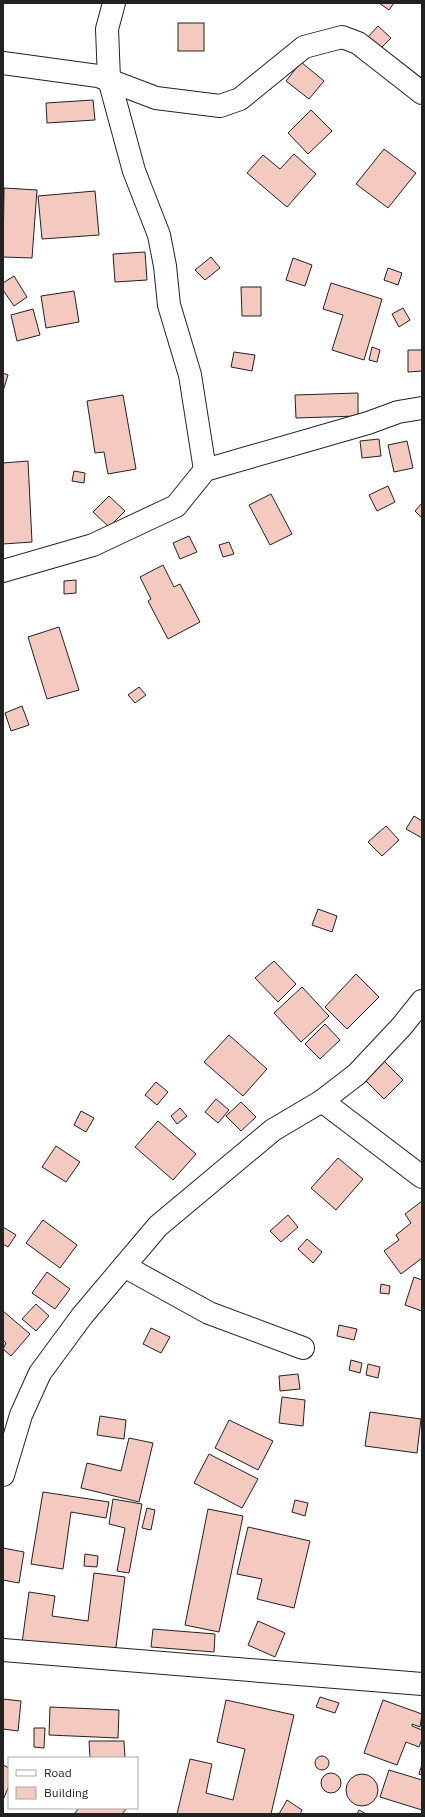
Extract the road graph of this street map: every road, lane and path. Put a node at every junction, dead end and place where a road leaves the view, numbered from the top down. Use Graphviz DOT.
graph roads {
  1 [pos="114,3"];
  2 [pos="3,63"];
  3 [pos="109,80"];
  4 [pos="422,94"];
  5 [pos="422,408"];
  6 [pos="205,470"];
  7 [pos="3,571"];
  8 [pos="422,1001"];
  9 [pos="322,1101"];
  10 [pos="422,1177"];
  11 [pos="124,1266"];
  12 [pos="303,1348"];
  13 [pos="3,1475"];
  14 [pos="3,1650"];
  15 [pos="422,1684"];
  1 -- 3 [label="street"];
  2 -- 3 [label="street"];
  3 -- 4 [label="street"];
  3 -- 6 [label="street"];
  5 -- 6 [label="street"];
  6 -- 7 [label="street"];
  8 -- 9 [label="street"];
  9 -- 10 [label="street"];
  9 -- 11 [label="street"];
  11 -- 12 [label="street"];
  11 -- 13 [label="street"];
  14 -- 15 [label="street"];
}
